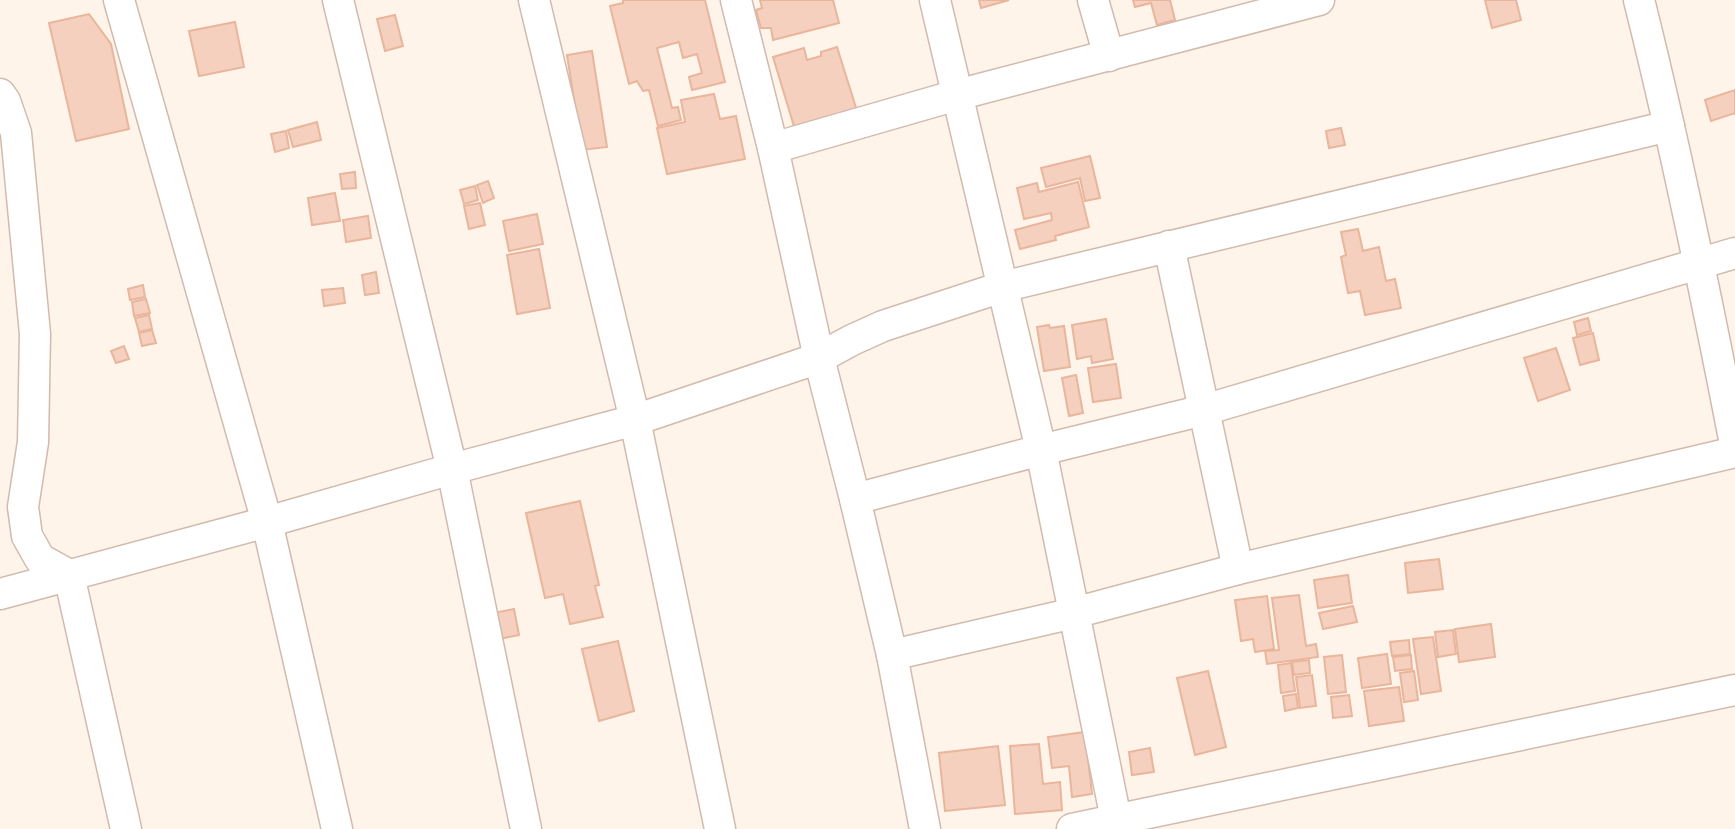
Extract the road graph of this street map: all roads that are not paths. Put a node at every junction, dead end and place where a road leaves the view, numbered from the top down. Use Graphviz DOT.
graph roads {
  1 [pos="119,0"];
  2 [pos="338,0"];
  3 [pos="534,0"];
  4 [pos="736,0"];
  5 [pos="935,0"];
  6 [pos="1094,0"];
  7 [pos="1319,0"];
  8 [pos="1639,0"];
  9 [pos="1109,56"];
  10 [pos="0,94"];
  11 [pos="957,95"];
  12 [pos="1669,126"];
  13 [pos="773,148"];
  14 [pos="1169,246"];
  15 [pos="1735,253"];
  16 [pos="1700,264"];
  17 [pos="1002,287"];
  18 [pos="819,358"];
  19 [pos="1204,411"];
  20 [pos="635,420"];
  21 [pos="1735,444"];
  22 [pos="1041,450"];
  23 [pos="1735,452"];
  24 [pos="452,469"];
  25 [pos="855,499"];
  26 [pos="267,522"];
  27 [pos="1238,569"];
  28 [pos="69,575"];
  29 [pos="0,594"];
  30 [pos="1074,613"];
  31 [pos="892,655"];
  32 [pos="1735,690"];
  33 [pos="1117,825"];
  34 [pos="126,829"];
  35 [pos="337,829"];
  36 [pos="526,829"];
  37 [pos="720,829"];
  38 [pos="925,829"];
  39 [pos="1072,829"];
  1 -- 26 [label="street"];
  2 -- 24 [label="street"];
  3 -- 20 [label="street"];
  4 -- 13 [label="street"];
  5 -- 11 [label="street"];
  6 -- 9 [label="street"];
  7 -- 9 [label="street"];
  8 -- 12 [label="street"];
  9 -- 11 [label="street"];
  10 -- 28 [label="street"];
  11 -- 13 [label="street"];
  11 -- 17 [label="street"];
  12 -- 14 [label="street"];
  12 -- 16 [label="street"];
  13 -- 18 [label="street"];
  14 -- 17 [label="street"];
  14 -- 19 [label="street"];
  15 -- 16 [label="street"];
  16 -- 19 [label="street"];
  16 -- 21 [label="street"];
  17 -- 18 [label="street"];
  17 -- 22 [label="street"];
  18 -- 20 [label="street"];
  18 -- 25 [label="street"];
  19 -- 22 [label="street"];
  19 -- 27 [label="street"];
  20 -- 24 [label="street"];
  20 -- 37 [label="street"];
  22 -- 25 [label="street"];
  22 -- 30 [label="street"];
  23 -- 27 [label="street"];
  24 -- 26 [label="street"];
  24 -- 36 [label="street"];
  25 -- 31 [label="street"];
  26 -- 28 [label="street"];
  26 -- 35 [label="street"];
  27 -- 30 [label="street"];
  28 -- 29 [label="street"];
  28 -- 34 [label="street"];
  30 -- 31 [label="street"];
  30 -- 33 [label="street"];
  31 -- 38 [label="street"];
  32 -- 33 [label="street"];
  33 -- 39 [label="street"];
}
